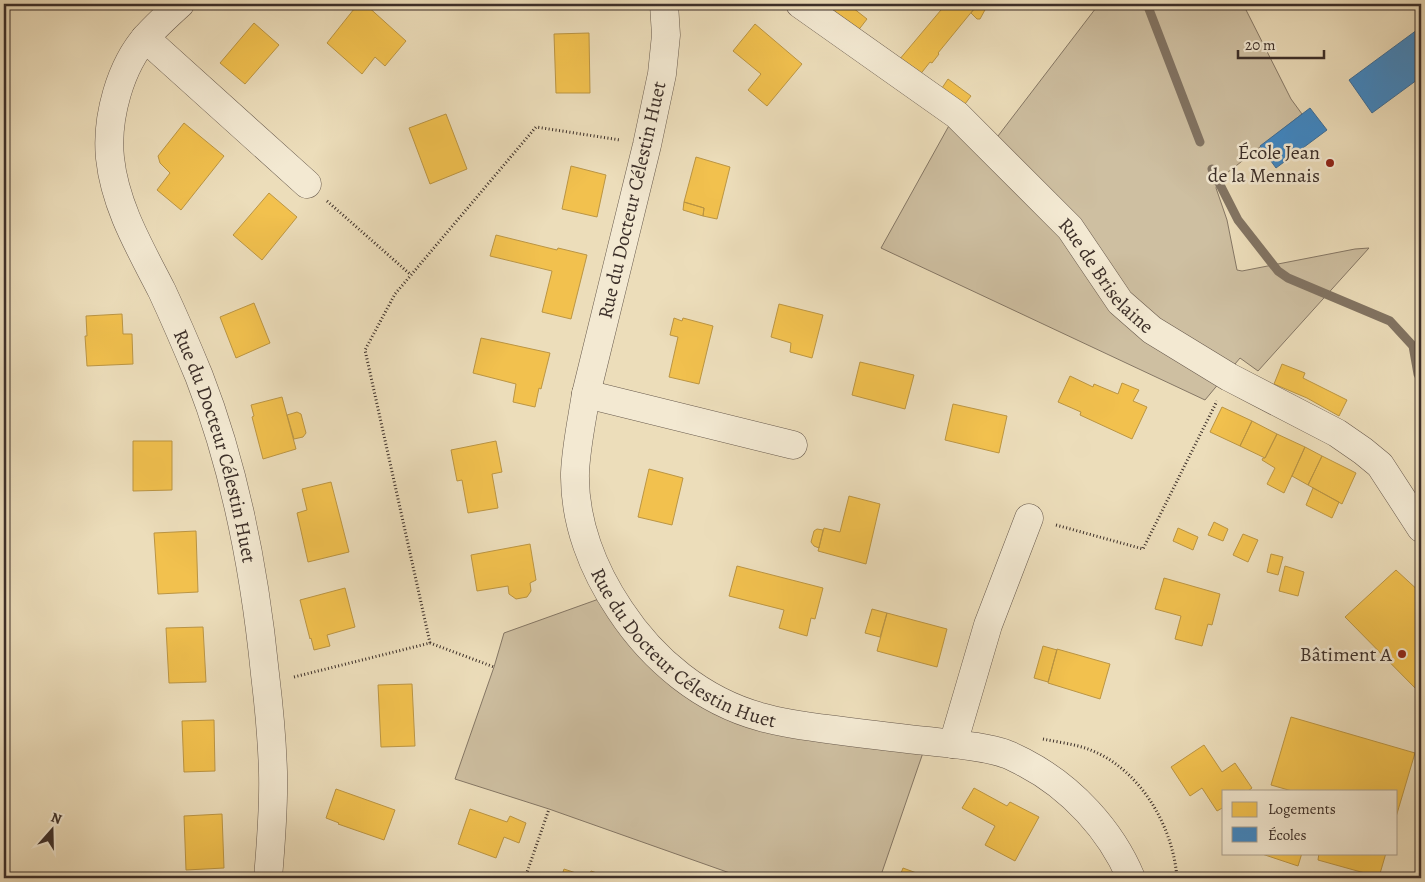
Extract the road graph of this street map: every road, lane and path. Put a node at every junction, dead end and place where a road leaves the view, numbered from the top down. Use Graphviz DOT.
graph roads {
  1 [pos="180,4"];
  2 [pos="664,4"];
  3 [pos="800,4"];
  4 [pos="145,38"];
  5 [pos="647,145"];
  6 [pos="307,184"];
  7 [pos="411,275"];
  8 [pos="1229,377"];
  9 [pos="586,394"];
  10 [pos="793,445"];
  11 [pos="1029,518"];
  12 [pos="1421,528"];
  13 [pos="430,642"];
  14 [pos="494,668"];
  15 [pos="266,684"];
  16 [pos="953,744"];
  17 [pos="549,809"];
  18 [pos="270,877"];
  19 [pos="525,878"];
  20 [pos="1130,878"];
  1 -- 4 [label="street, Rue du Docteur Célestin Huet"];
  2 -- 5 [label="street, Rue du Docteur Célestin Huet"];
  3 -- 8 [label="street, Rue de Briselaine"];
  4 -- 6 [label="street"];
  4 -- 15 [label="street, Rue du Docteur Célestin Huet"];
  5 -- 7 [label="path"];
  5 -- 9 [label="street, Rue du Docteur Célestin Huet"];
  6 -- 7 [label="path"];
  7 -- 13 [label="path"];
  8 -- 11 [label="path"];
  8 -- 12 [label="street, Rue de Briselaine"];
  9 -- 10 [label="street"];
  9 -- 16 [label="street, Rue du Docteur Célestin Huet"];
  11 -- 16 [label="street"];
  13 -- 14 [label="path"];
  13 -- 15 [label="path"];
  15 -- 18 [label="street, Rue du Docteur Célestin Huet"];
  16 -- 20 [label="street, Rue du Docteur Célestin Huet"];
  17 -- 19 [label="path"];
}
